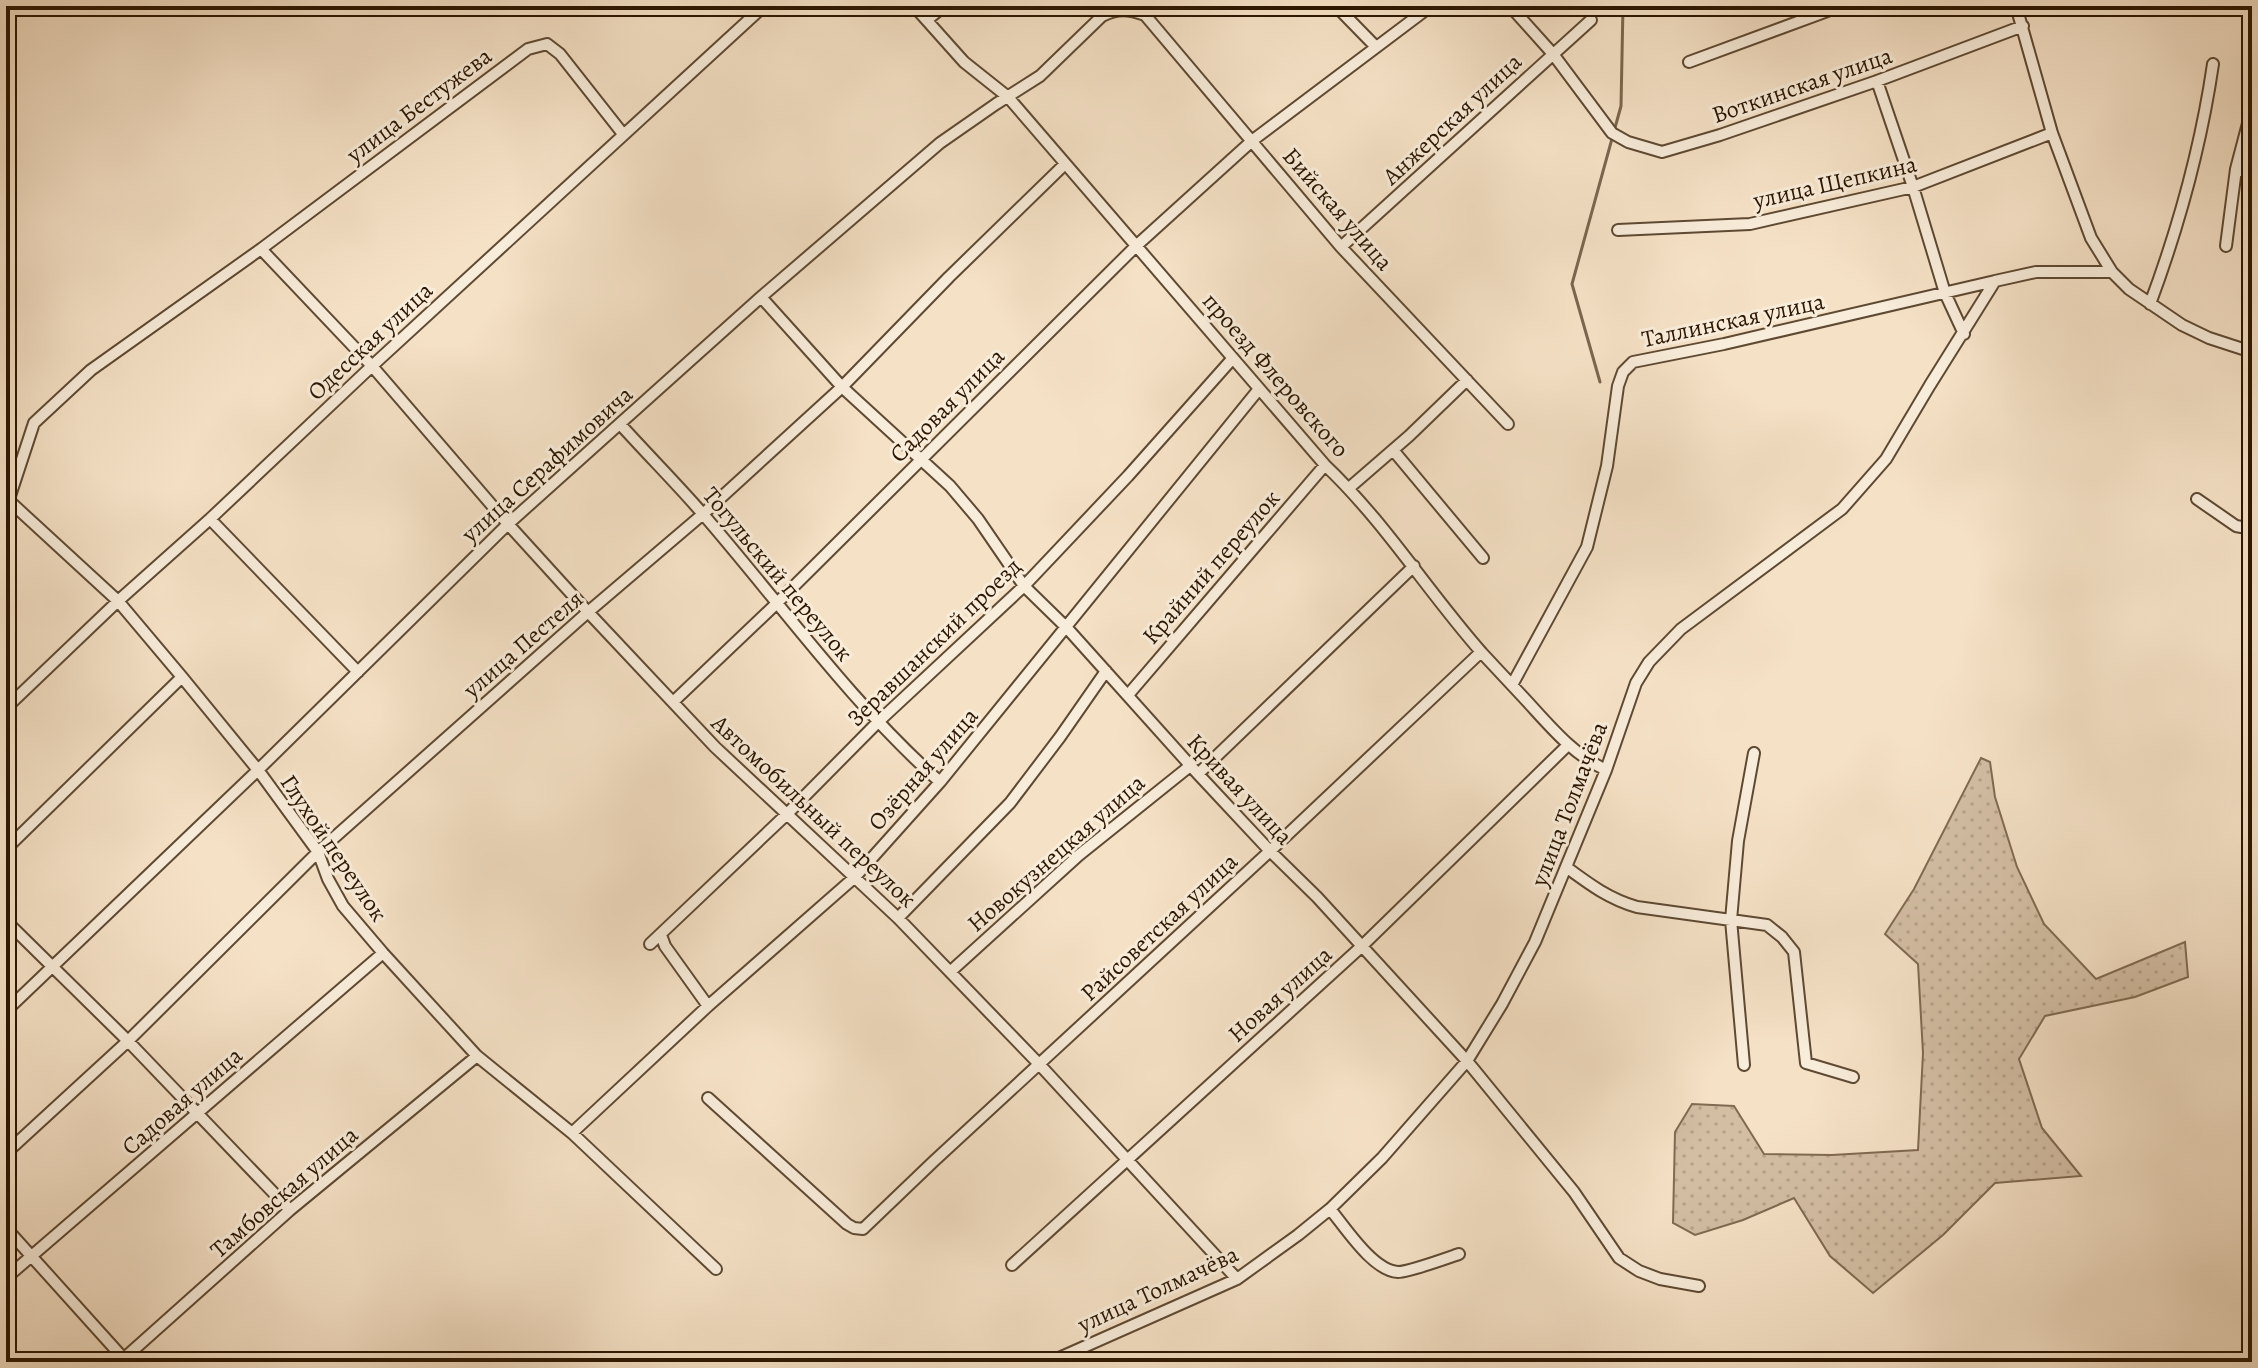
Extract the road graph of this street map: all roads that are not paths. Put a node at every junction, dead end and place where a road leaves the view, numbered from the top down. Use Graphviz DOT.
graph roads {
  1 [pos="764,6"];
  2 [pos="914,6"];
  3 [pos="944,6"];
  4 [pos="1336,6"];
  5 [pos="1431,6"];
  6 [pos="1510,6"];
  7 [pos="1841,6"];
  8 [pos="2016,6"];
  9 [pos="1148,10"];
  10 [pos="927,20"];
  11 [pos="1591,20"];
  12 [pos="2023,26"];
  13 [pos="1376,47"];
  14 [pos="1553,54"];
  15 [pos="1689,62"];
  16 [pos="2213,64"];
  17 [pos="1877,81"];
  18 [pos="1008,97"];
  19 [pos="2252,108"];
  20 [pos="2052,133"];
  21 [pos="623,134"];
  22 [pos="1253,140"];
  23 [pos="1065,164"];
  24 [pos="2236,169"];
  25 [pos="2252,174"];
  26 [pos="1913,187"];
  27 [pos="1618,230"];
  28 [pos="1136,246"];
  29 [pos="2226,246"];
  30 [pos="1341,247"];
  31 [pos="261,249"];
  32 [pos="2112,272"];
  33 [pos="1995,281"];
  34 [pos="1945,293"];
  35 [pos="761,297"];
  36 [pos="2150,304"];
  37 [pos="1964,334"];
  38 [pos="2252,352"];
  39 [pos="1233,358"];
  40 [pos="372,366"];
  41 [pos="1467,380"];
  42 [pos="842,387"];
  43 [pos="1259,389"];
  44 [pos="620,424"];
  45 [pos="1508,424"];
  46 [pos="1393,450"];
  47 [pos="920,460"];
  48 [pos="1325,465"];
  49 [pos="1349,488"];
  50 [pos="7,498"];
  51 [pos="2197,499"];
  52 [pos="703,514"];
  53 [pos="210,519"];
  54 [pos="508,524"];
  55 [pos="2252,529"];
  56 [pos="1483,558"];
  57 [pos="1414,566"];
  58 [pos="1024,586"];
  59 [pos="118,601"];
  60 [pos="776,604"];
  61 [pos="588,612"];
  62 [pos="1067,628"];
  63 [pos="1481,652"];
  64 [pos="1106,671"];
  65 [pos="358,672"];
  66 [pos="182,677"];
  67 [pos="1512,685"];
  68 [pos="1128,695"];
  69 [pos="673,702"];
  70 [pos="6,708"];
  71 [pos="878,722"];
  72 [pos="1568,745"];
  73 [pos="1754,753"];
  74 [pos="258,770"];
  75 [pos="1194,770"];
  76 [pos="1606,770"];
  77 [pos="940,782"];
  78 [pos="787,814"];
  79 [pos="6,849"];
  80 [pos="1270,851"];
  81 [pos="318,852"];
  82 [pos="1566,867"];
  83 [pos="855,877"];
  84 [pos="898,918"];
  85 [pos="1731,920"];
  86 [pos="6,921"];
  87 [pos="661,935"];
  88 [pos="650,944"];
  89 [pos="1361,947"];
  90 [pos="383,953"];
  91 [pos="53,966"];
  92 [pos="950,972"];
  93 [pos="708,1006"];
  94 [pos="6,1011"];
  95 [pos="128,1041"];
  96 [pos="477,1056"];
  97 [pos="1467,1061"];
  98 [pos="1039,1064"];
  99 [pos="1744,1065"];
  100 [pos="1853,1077"];
  101 [pos="708,1098"];
  102 [pos="198,1113"];
  103 [pos="572,1133"];
  104 [pos="6,1153"];
  105 [pos="1126,1160"];
  106 [pos="1330,1209"];
  107 [pos="290,1210"];
  108 [pos="6,1228"];
  109 [pos="1459,1254"];
  110 [pos="32,1256"];
  111 [pos="1012,1265"];
  112 [pos="716,1269"];
  113 [pos="6,1278"];
  114 [pos="1237,1279"];
  115 [pos="1699,1286"];
  116 [pos="122,1361"];
  117 [pos="1050,1362"];
  1 -- 21 [label="street, Одесская улица"];
  2 -- 10 [label="street, проезд Флеровского"];
  3 -- 10 [label="street"];
  4 -- 13 [label="street"];
  5 -- 13 [label="street, Садовая улица"];
  6 -- 14 [label="street, Воткинская улица"];
  7 -- 15 [label="street"];
  8 -- 12 [label="street"];
  9 -- 18 [label="street, улица Серафимовича"];
  9 -- 22 [label="street, Бийская улица"];
  10 -- 18 [label="street, проезд Флеровского"];
  11 -- 14 [label="street, Анжерская улица"];
  12 -- 17 [label="street, Воткинская улица"];
  12 -- 20 [label="street"];
  13 -- 22 [label="street, Садовая улица"];
  14 -- 17 [label="street, Воткинская улица"];
  14 -- 30 [label="street, Анжерская улица"];
  16 -- 36 [label="street"];
  17 -- 26 [label="street"];
  18 -- 23 [label="street, проезд Флеровского"];
  18 -- 35 [label="street, улица Серафимовича"];
  19 -- 24 [label="street"];
  20 -- 26 [label="street, улица Щепкина"];
  20 -- 32 [label="street"];
  21 -- 31 [label="street, улица Бестужева"];
  21 -- 40 [label="street, Одесская улица"];
  22 -- 28 [label="street, Садовая улица"];
  22 -- 30 [label="street, Бийская улица"];
  23 -- 28 [label="street, проезд Флеровского"];
  23 -- 42 [label="street, улица Пестеля"];
  24 -- 25 [label="street"];
  24 -- 29 [label="street"];
  26 -- 27 [label="street, улица Щепкина"];
  26 -- 34 [label="street"];
  28 -- 39 [label="street, проезд Флеровского"];
  28 -- 47 [label="street, Садовая улица"];
  30 -- 41 [label="street, Бийская улица"];
  31 -- 40 [label="street"];
  31 -- 50 [label="street, улица Бестужева"];
  32 -- 33 [label="street"];
  32 -- 36 [label="street"];
  33 -- 34 [label="street, Таллинская улица"];
  33 -- 37 [label="street, улица Толмачёва"];
  34 -- 37 [label="street"];
  34 -- 67 [label="street, Таллинская улица"];
  35 -- 42 [label="street, Кривая улица"];
  35 -- 44 [label="street, улица Серафимовича"];
  36 -- 38 [label="street"];
  37 -- 76 [label="street, улица Толмачёва"];
  39 -- 43 [label="street, проезд Флеровского"];
  39 -- 58 [label="street, Зеравшанский проезд"];
  40 -- 53 [label="street, Одесская улица"];
  40 -- 54 [label="street, Автомобильный переулок"];
  41 -- 45 [label="street, Бийская улица"];
  41 -- 46 [label="street"];
  42 -- 47 [label="street, Кривая улица"];
  42 -- 52 [label="street, улица Пестеля"];
  43 -- 48 [label="street, проезд Флеровского"];
  43 -- 62 [label="street, Озёрная улица"];
  44 -- 52 [label="street, Тогульский переулок"];
  44 -- 54 [label="street, улица Серафимовича"];
  46 -- 49 [label="street"];
  46 -- 56 [label="street"];
  47 -- 58 [label="street, Кривая улица"];
  47 -- 60 [label="street, Садовая улица"];
  48 -- 49 [label="street, проезд Флеровского"];
  48 -- 68 [label="street, Крайний переулок"];
  49 -- 57 [label="street, проезд Флеровского"];
  50 -- 59 [label="street, Глухой переулок"];
  51 -- 55 [label="street"];
  52 -- 60 [label="street, Тогульский переулок"];
  52 -- 61 [label="street, улица Пестеля"];
  53 -- 59 [label="street, Одесская улица"];
  53 -- 65 [label="street"];
  54 -- 61 [label="street, Автомобильный переулок"];
  54 -- 65 [label="street, улица Серафимовича"];
  57 -- 63 [label="street, проезд Флеровского"];
  57 -- 75 [label="street, Новокузнецкая улица"];
  58 -- 62 [label="street, Кривая улица"];
  58 -- 71 [label="street, Зеравшанский проезд"];
  59 -- 66 [label="street, Глухой переулок"];
  59 -- 70 [label="street, Одесская улица"];
  60 -- 69 [label="street, Садовая улица"];
  60 -- 71 [label="street, Тогульский переулок"];
  61 -- 69 [label="street, Автомобильный переулок"];
  61 -- 81 [label="street, улица Пестеля"];
  62 -- 64 [label="street, Кривая улица"];
  62 -- 77 [label="street, Озёрная улица"];
  63 -- 67 [label="street, проезд Флеровского"];
  63 -- 80 [label="street, Райсоветская улица"];
  64 -- 68 [label="street, Кривая улица"];
  64 -- 84 [label="street"];
  65 -- 74 [label="street, улица Серафимовича"];
  66 -- 74 [label="street, Глухой переулок"];
  66 -- 79 [label="street"];
  67 -- 72 [label="street, проезд Флеровского"];
  68 -- 75 [label="street, Кривая улица"];
  69 -- 78 [label="street, Автомобильный переулок"];
  71 -- 77 [label="street, Тогульский переулок"];
  71 -- 78 [label="street, Зеравшанский проезд"];
  72 -- 76 [label="street, проезд Флеровского"];
  72 -- 89 [label="street, Новая улица"];
  73 -- 85 [label="street"];
  74 -- 81 [label="street, Глухой переулок"];
  74 -- 91 [label="street, улица Серафимовича"];
  75 -- 80 [label="street, Кривая улица"];
  75 -- 92 [label="street, Новокузнецкая улица"];
  76 -- 82 [label="street, улица Толмачёва"];
  77 -- 83 [label="street, Озёрная улица"];
  78 -- 83 [label="street, Автомобильный переулок"];
  78 -- 87 [label="street, Зеравшанский проезд"];
  80 -- 89 [label="street, Кривая улица"];
  80 -- 98 [label="street, Райсоветская улица"];
  81 -- 90 [label="street, Глухой переулок"];
  81 -- 95 [label="street, улица Пестеля"];
  82 -- 85 [label="street"];
  82 -- 97 [label="street, улица Толмачёва"];
  83 -- 84 [label="street, Автомобильный переулок"];
  83 -- 93 [label="street, Озёрная улица"];
  84 -- 92 [label="street, Автомобильный переулок"];
  85 -- 99 [label="street"];
  85 -- 100 [label="street"];
  86 -- 91 [label="street"];
  87 -- 88 [label="street, Зеравшанский проезд"];
  87 -- 93 [label="street"];
  89 -- 97 [label="street, Кривая улица"];
  89 -- 105 [label="street, Новая улица"];
  90 -- 96 [label="street, Глухой переулок"];
  90 -- 102 [label="street, Садовая улица"];
  91 -- 94 [label="street, улица Серафимовича"];
  91 -- 95 [label="street"];
  92 -- 98 [label="street, Автомобильный переулок"];
  93 -- 103 [label="street, Озёрная улица"];
  95 -- 102 [label="street"];
  95 -- 104 [label="street, улица Пестеля"];
  96 -- 103 [label="street, Глухой переулок"];
  96 -- 107 [label="street, Тамбовская улица"];
  97 -- 106 [label="street, улица Толмачёва"];
  97 -- 115 [label="street, Кривая улица"];
  98 -- 101 [label="street, Райсоветская улица"];
  98 -- 105 [label="street, Автомобильный переулок"];
  102 -- 107 [label="street"];
  102 -- 110 [label="street, Садовая улица"];
  103 -- 112 [label="street, Глухой переулок"];
  105 -- 111 [label="street, Новая улица"];
  105 -- 114 [label="street, Автомобильный переулок"];
  106 -- 109 [label="street"];
  106 -- 114 [label="street, улица Толмачёва"];
  107 -- 116 [label="street, Тамбовская улица"];
  108 -- 110 [label="street"];
  110 -- 113 [label="street, Садовая улица"];
  110 -- 116 [label="street"];
  114 -- 117 [label="street, улица Толмачёва"];
}
